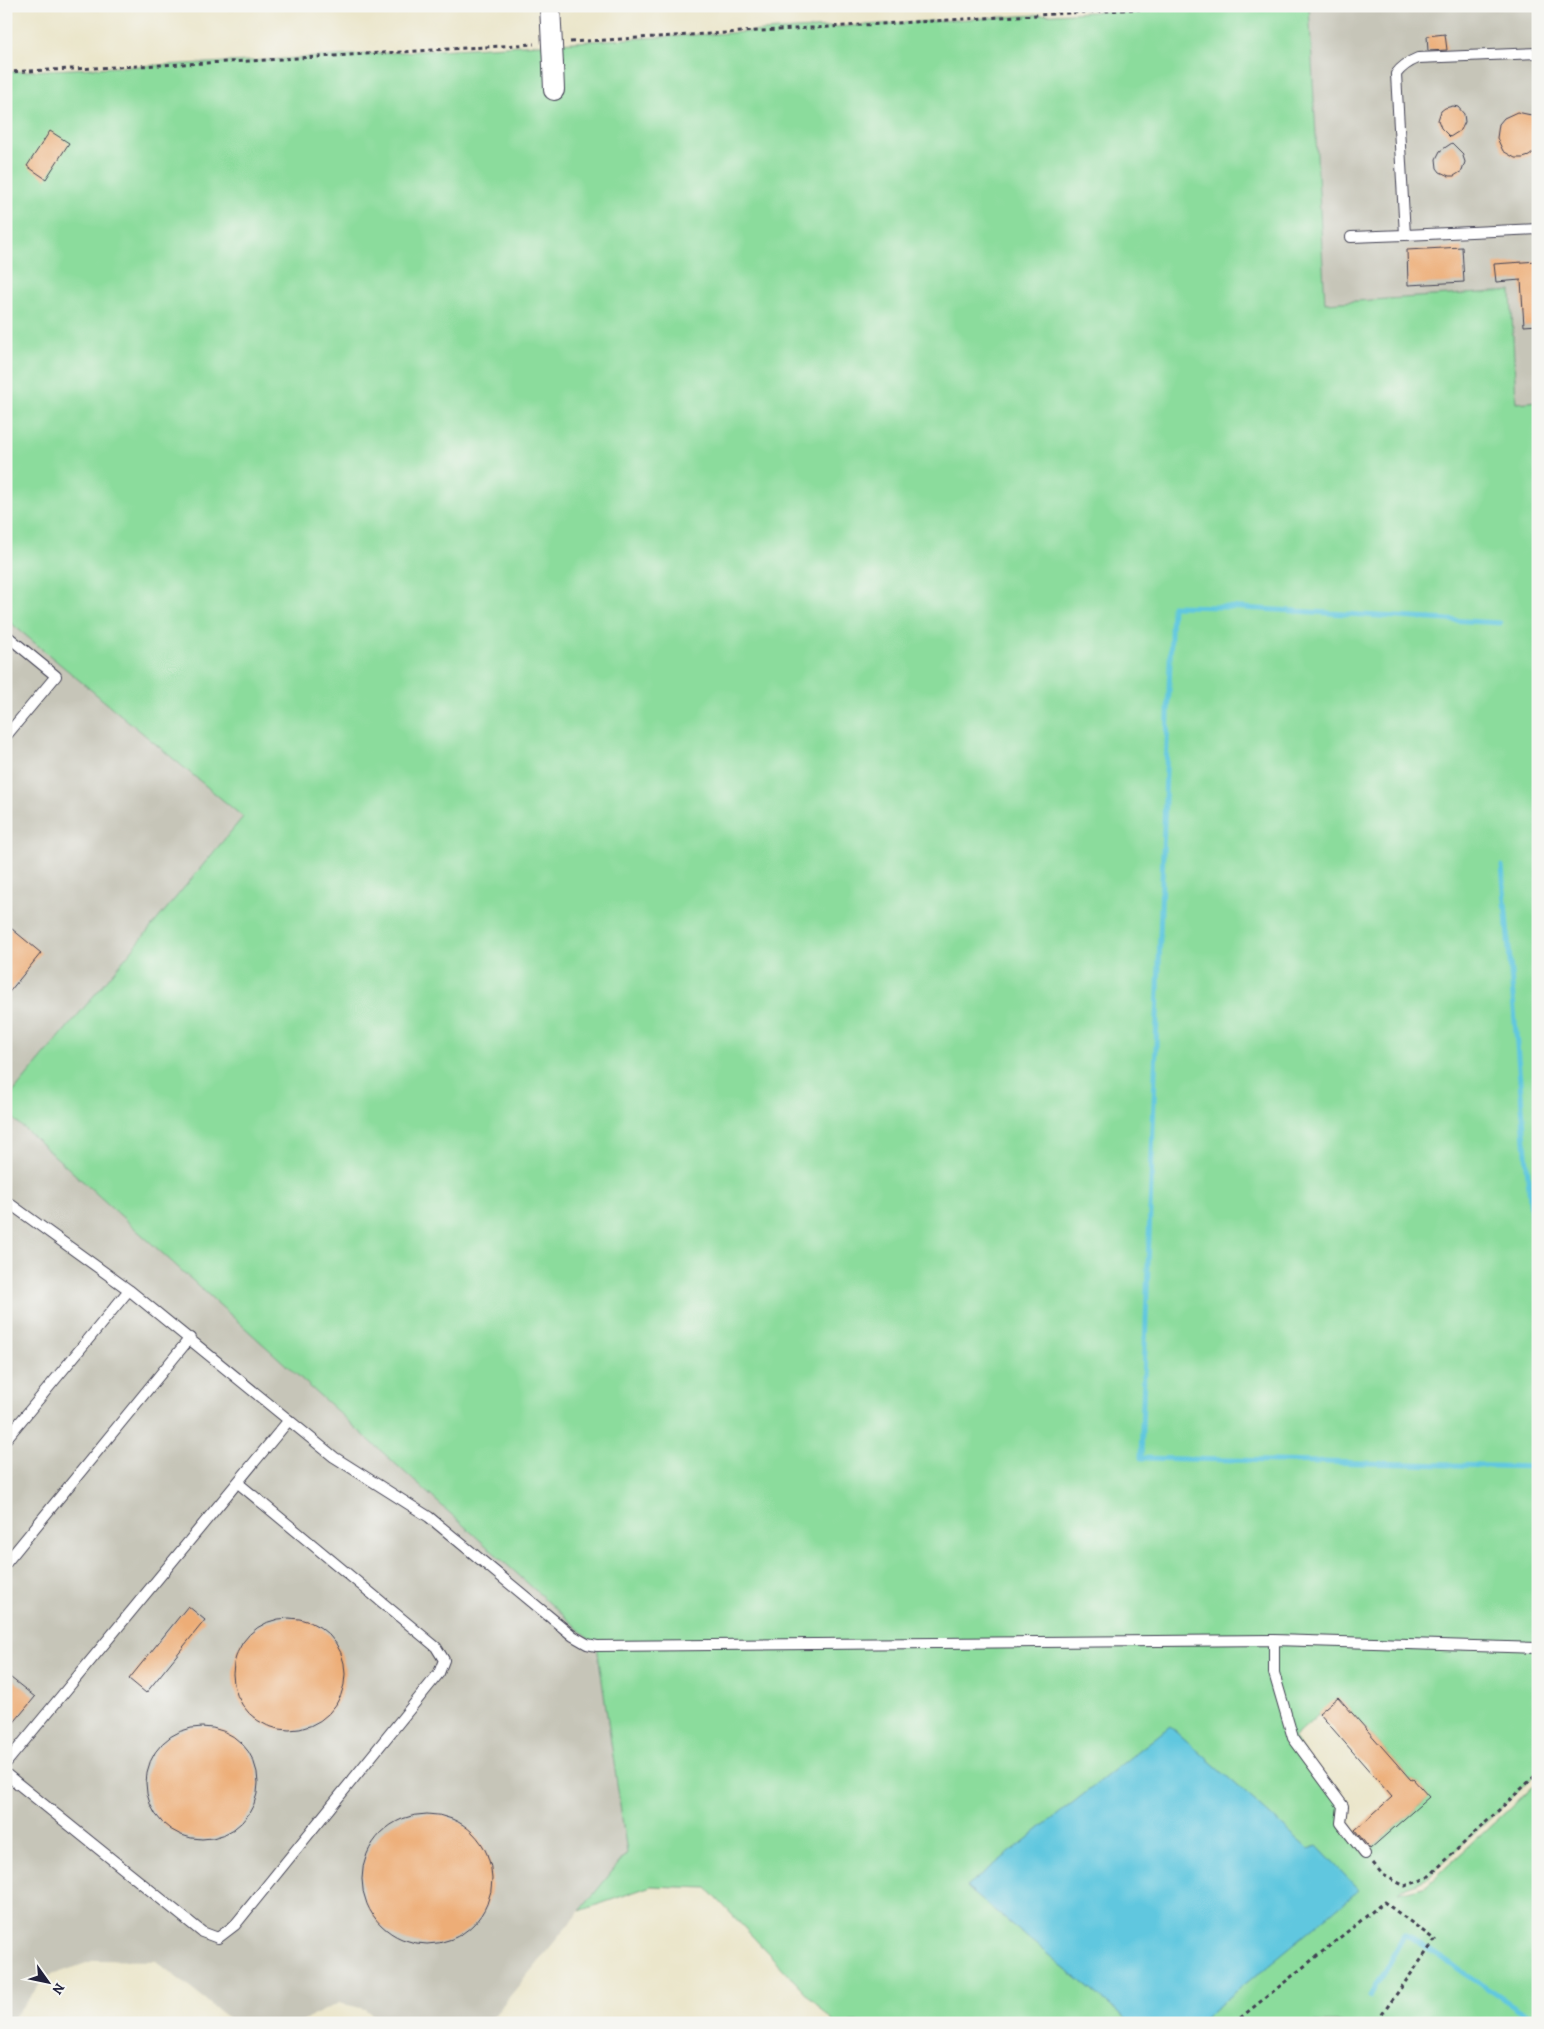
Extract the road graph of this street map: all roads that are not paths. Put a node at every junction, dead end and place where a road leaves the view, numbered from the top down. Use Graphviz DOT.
graph roads {
  1 [pos="550,6"];
  2 [pos="1538,53"];
  3 [pos="554,90"];
  4 [pos="1538,229"];
  5 [pos="1405,235"];
  6 [pos="1351,237"];
  7 [pos="6,635"];
  8 [pos="6,736"];
  9 [pos="6,1201"];
  10 [pos="129,1290"];
  11 [pos="190,1338"];
  12 [pos="289,1420"];
  13 [pos="6,1439"];
  14 [pos="238,1483"];
  15 [pos="6,1563"];
  16 [pos="1274,1640"];
  17 [pos="1538,1648"];
  18 [pos="6,1764"];
  19 [pos="6,1774"];
  20 [pos="1365,1854"];
  1 -- 3 [label="street, bridge"];
  2 -- 5 [label="lane"];
  4 -- 5 [label="lane"];
  5 -- 6 [label="lane"];
  7 -- 8 [label="lane"];
  9 -- 10 [label="lane"];
  10 -- 11 [label="lane"];
  10 -- 13 [label="lane"];
  11 -- 12 [label="lane"];
  11 -- 15 [label="lane"];
  12 -- 14 [label="lane"];
  12 -- 16 [label="lane"];
  14 -- 18 [label="lane"];
  14 -- 19 [label="lane"];
  16 -- 17 [label="lane"];
  16 -- 20 [label="lane"];
}
